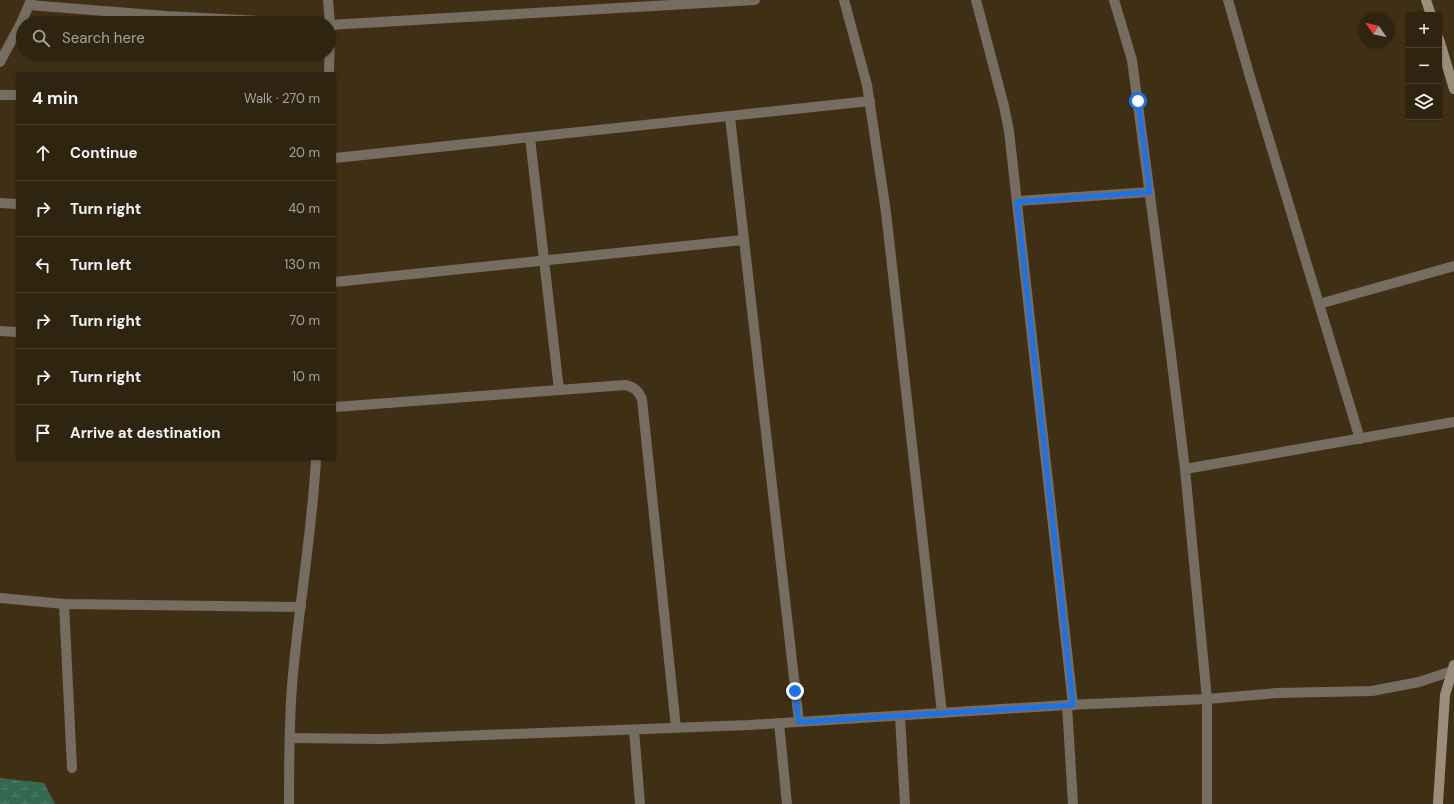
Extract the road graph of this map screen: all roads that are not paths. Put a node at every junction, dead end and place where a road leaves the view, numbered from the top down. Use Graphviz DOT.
graph roads {
  1 [pos="328,0"];
  2 [pos="755,0"];
  3 [pos="844,0"];
  4 [pos="976,0"];
  5 [pos="1114,0"];
  6 [pos="1228,0"];
  7 [pos="1426,0"];
  8 [pos="30,3"];
  9 [pos="1430,12"];
  10 [pos="23,16"];
  11 [pos="166,16"];
  12 [pos="329,16"];
  13 [pos="336,25"];
  14 [pos="16,31"];
  15 [pos="1442,48"];
  16 [pos="329,60"];
  17 [pos="0,62"];
  18 [pos="329,72"];
  19 [pos="1454,89"];
  20 [pos="0,94"];
  21 [pos="16,95"];
  22 [pos="870,101"];
  23 [pos="730,117"];
  24 [pos="530,138"];
  25 [pos="336,158"];
  26 [pos="1150,192"];
  27 [pos="1017,202"];
  28 [pos="0,203"];
  29 [pos="16,204"];
  30 [pos="743,240"];
  31 [pos="545,260"];
  32 [pos="1454,266"];
  33 [pos="336,282"];
  34 [pos="1319,304"];
  35 [pos="0,331"];
  36 [pos="16,332"];
  37 [pos="559,390"];
  38 [pos="336,407"];
  39 [pos="1454,422"];
  40 [pos="1360,439"];
  41 [pos="316,460"];
  42 [pos="1184,469"];
  43 [pos="0,598"];
  44 [pos="64,604"];
  45 [pos="301,607"];
  46 [pos="1453,668"];
  47 [pos="1207,699"];
  48 [pos="1070,705"];
  49 [pos="942,713"];
  50 [pos="900,716"];
  51 [pos="799,722"];
  52 [pos="779,723"];
  53 [pos="676,728"];
  54 [pos="634,730"];
  55 [pos="290,738"];
  56 [pos="72,768"];
  57 [pos="289,804"];
  58 [pos="640,804"];
  59 [pos="787,804"];
  60 [pos="905,804"];
  61 [pos="1073,804"];
  62 [pos="1207,804"];
  63 [pos="1438,804"];
  1 -- 12 [label="street"];
  2 -- 13 [label="street"];
  3 -- 22 [label="street"];
  4 -- 27 [label="street"];
  5 -- 26 [label="street"];
  6 -- 34 [label="street"];
  7 -- 9 [label="street"];
  8 -- 10 [label="street"];
  8 -- 11 [label="street"];
  14 -- 17 [label="street"];
  15 -- 19 [label="street"];
  16 -- 18 [label="street"];
  20 -- 21 [label="street"];
  22 -- 23 [label="street"];
  22 -- 49 [label="street"];
  23 -- 24 [label="street"];
  23 -- 30 [label="street"];
  24 -- 25 [label="street"];
  24 -- 31 [label="street"];
  26 -- 27 [label="street"];
  26 -- 42 [label="street"];
  27 -- 48 [label="street"];
  28 -- 29 [label="street"];
  30 -- 31 [label="street"];
  30 -- 51 [label="street"];
  31 -- 33 [label="street"];
  31 -- 37 [label="street"];
  32 -- 34 [label="street"];
  34 -- 40 [label="street"];
  35 -- 36 [label="street"];
  37 -- 38 [label="street"];
  37 -- 53 [label="street"];
  39 -- 40 [label="street"];
  40 -- 42 [label="street"];
  41 -- 45 [label="street"];
  42 -- 47 [label="street"];
  43 -- 44 [label="street"];
  44 -- 45 [label="street"];
  44 -- 56 [label="street"];
  45 -- 55 [label="street"];
  46 -- 47 [label="street"];
  46 -- 63 [label="street"];
  47 -- 48 [label="street"];
  47 -- 62 [label="street"];
  48 -- 49 [label="street"];
  48 -- 61 [label="street"];
  49 -- 50 [label="street"];
  50 -- 51 [label="street"];
  50 -- 60 [label="street"];
  51 -- 52 [label="street"];
  52 -- 53 [label="street"];
  52 -- 59 [label="street"];
  53 -- 54 [label="street"];
  54 -- 55 [label="street"];
  54 -- 58 [label="street"];
  55 -- 57 [label="street"];
}
